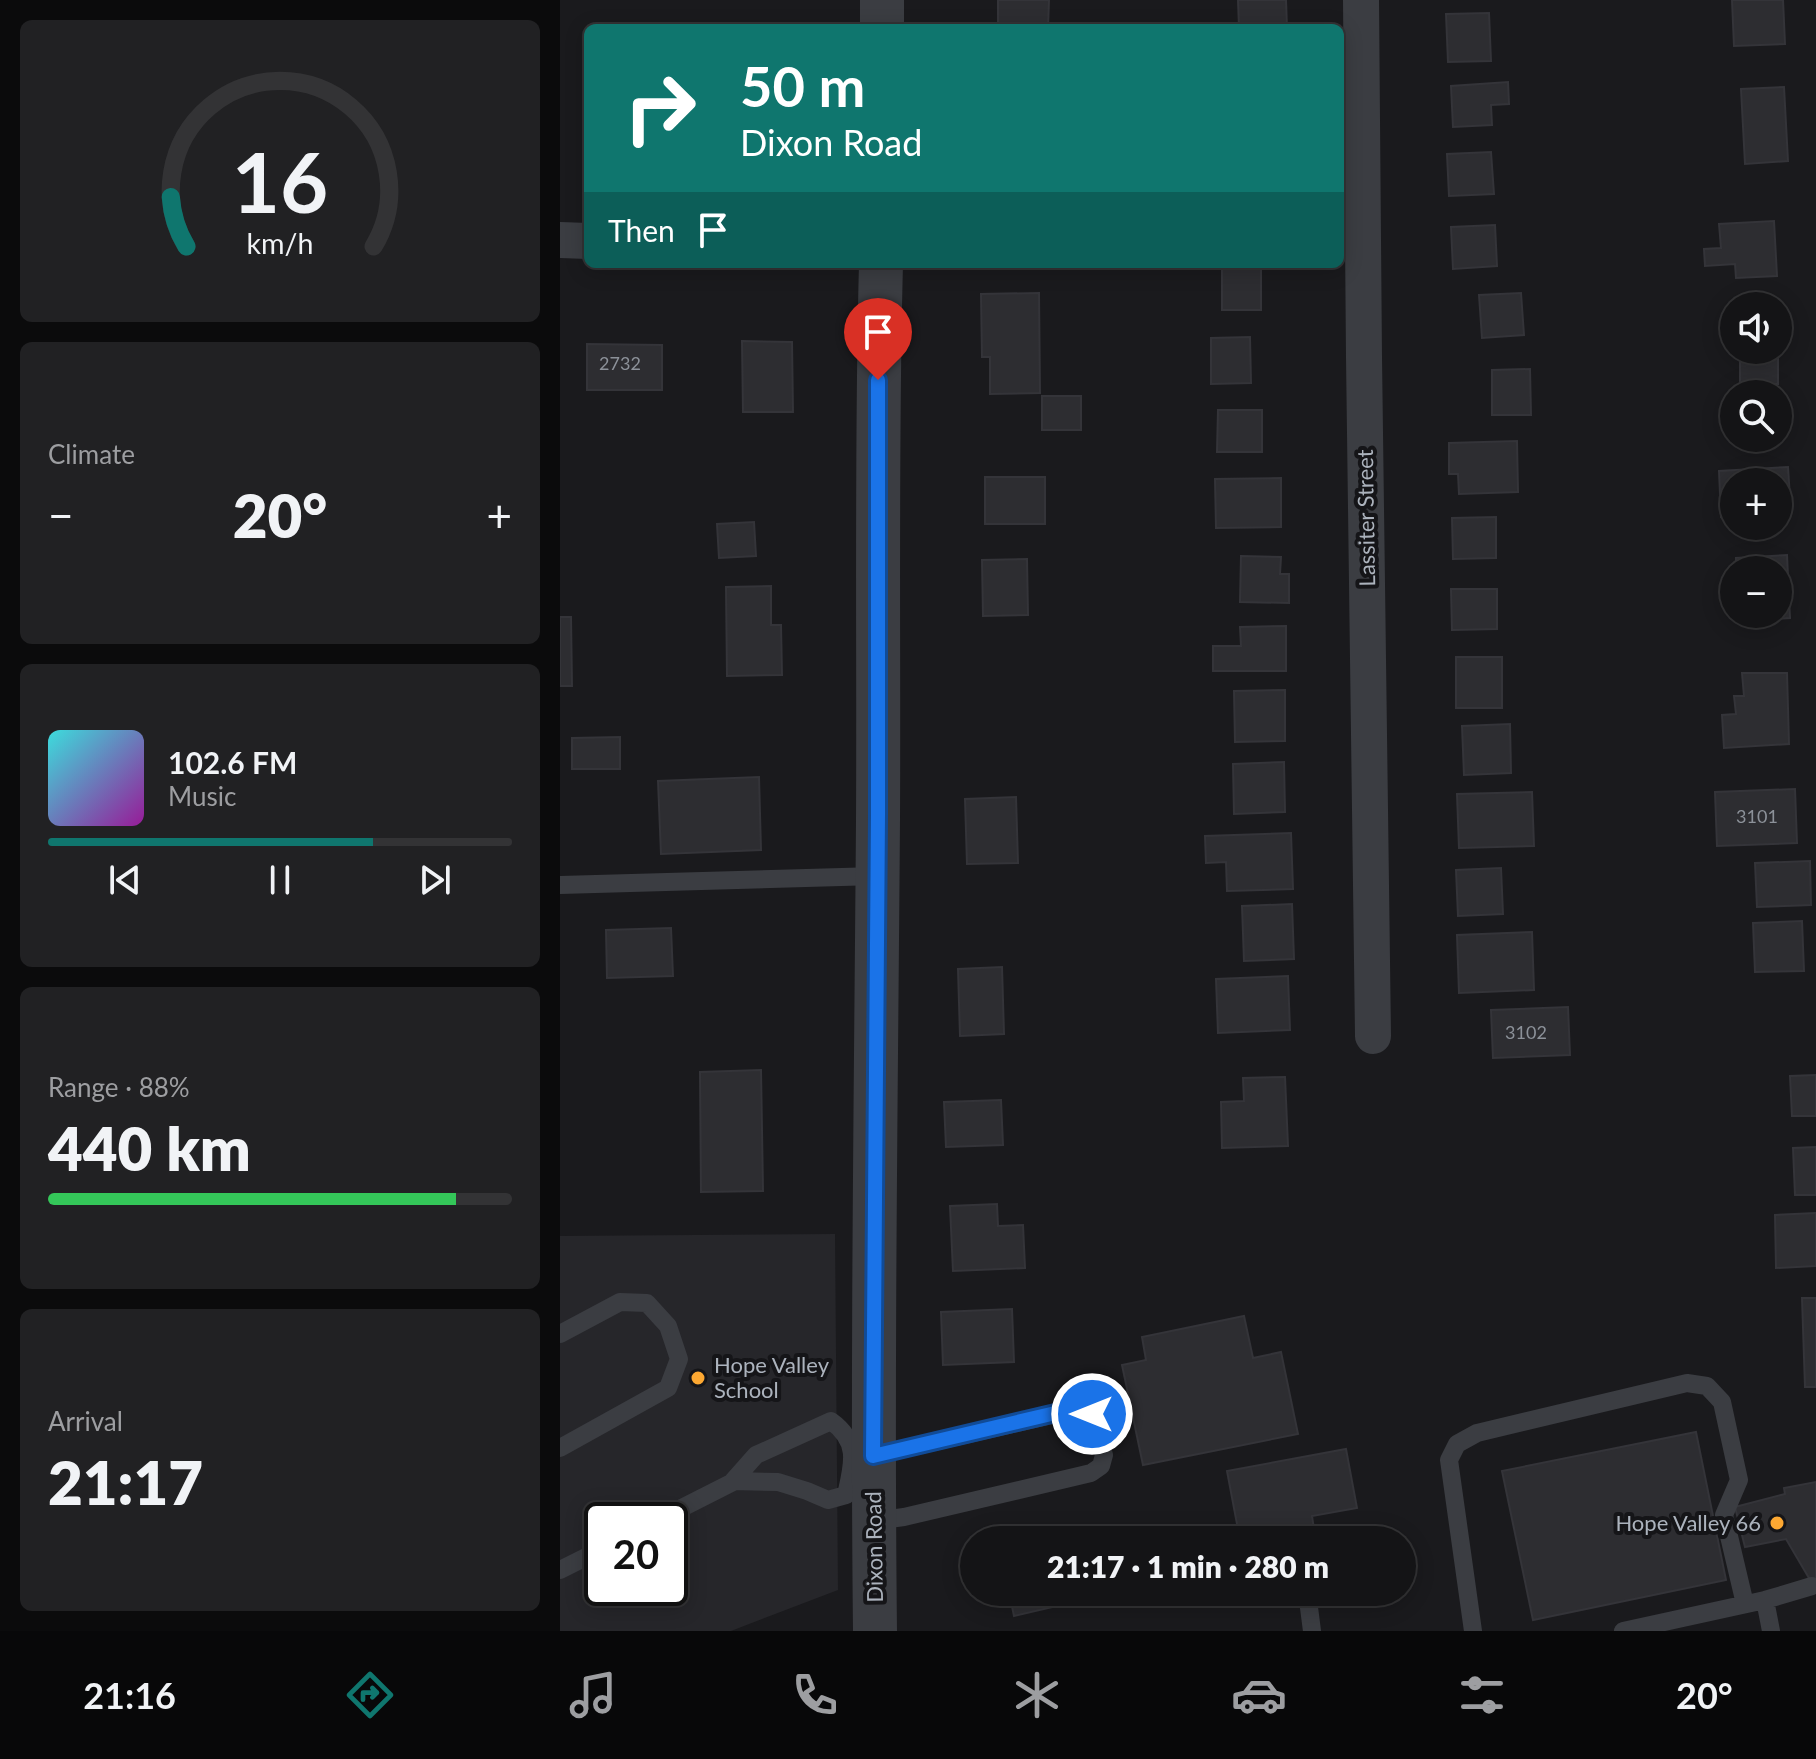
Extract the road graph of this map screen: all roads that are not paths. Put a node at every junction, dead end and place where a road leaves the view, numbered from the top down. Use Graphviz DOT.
graph roads {
  1 [pos="882,0"];
  2 [pos="1361,0"];
  3 [pos="882,24"];
  4 [pos="560,240"];
  5 [pos="584,241"];
  6 [pos="881,268"];
  7 [pos="877,876"];
  8 [pos="560,885"];
  9 [pos="1373,1036"];
  10 [pos="560,1334"];
  11 [pos="560,1448"];
  12 [pos="864,1457"];
  13 [pos="735,1481"];
  14 [pos="688,1505"];
  15 [pos="874,1521"];
  16 [pos="584,1558"];
  17 [pos="560,1570"];
  18 [pos="1812,1586"];
  19 [pos="1765,1600"];
  20 [pos="1745,1604"];
  21 [pos="1309,1606"];
  22 [pos="875,1631"];
  23 [pos="1312,1631"];
  24 [pos="1473,1631"];
  25 [pos="1623,1631"];
  26 [pos="1771,1631"];
  1 -- 3 [label="street"];
  2 -- 9 [label="street, Lassiter Street"];
  4 -- 5 [label="street"];
  6 -- 7 [label="street, Dixon Road"];
  7 -- 8 [label="lane"];
  7 -- 12 [label="street, Dixon Road"];
  10 -- 11 [label="lane"];
  12 -- 13 [label="lane"];
  12 -- 13 [label="lane"];
  12 -- 15 [label="street, Dixon Road"];
  12 -- 15 [label="lane"];
  13 -- 14 [label="lane"];
  15 -- 22 [label="street, Dixon Road"];
  16 -- 17 [label="lane"];
  18 -- 19 [label="lane"];
  19 -- 20 [label="lane"];
  19 -- 26 [label="lane"];
  20 -- 24 [label="lane"];
  20 -- 25 [label="lane"];
  21 -- 23 [label="lane"];
}
